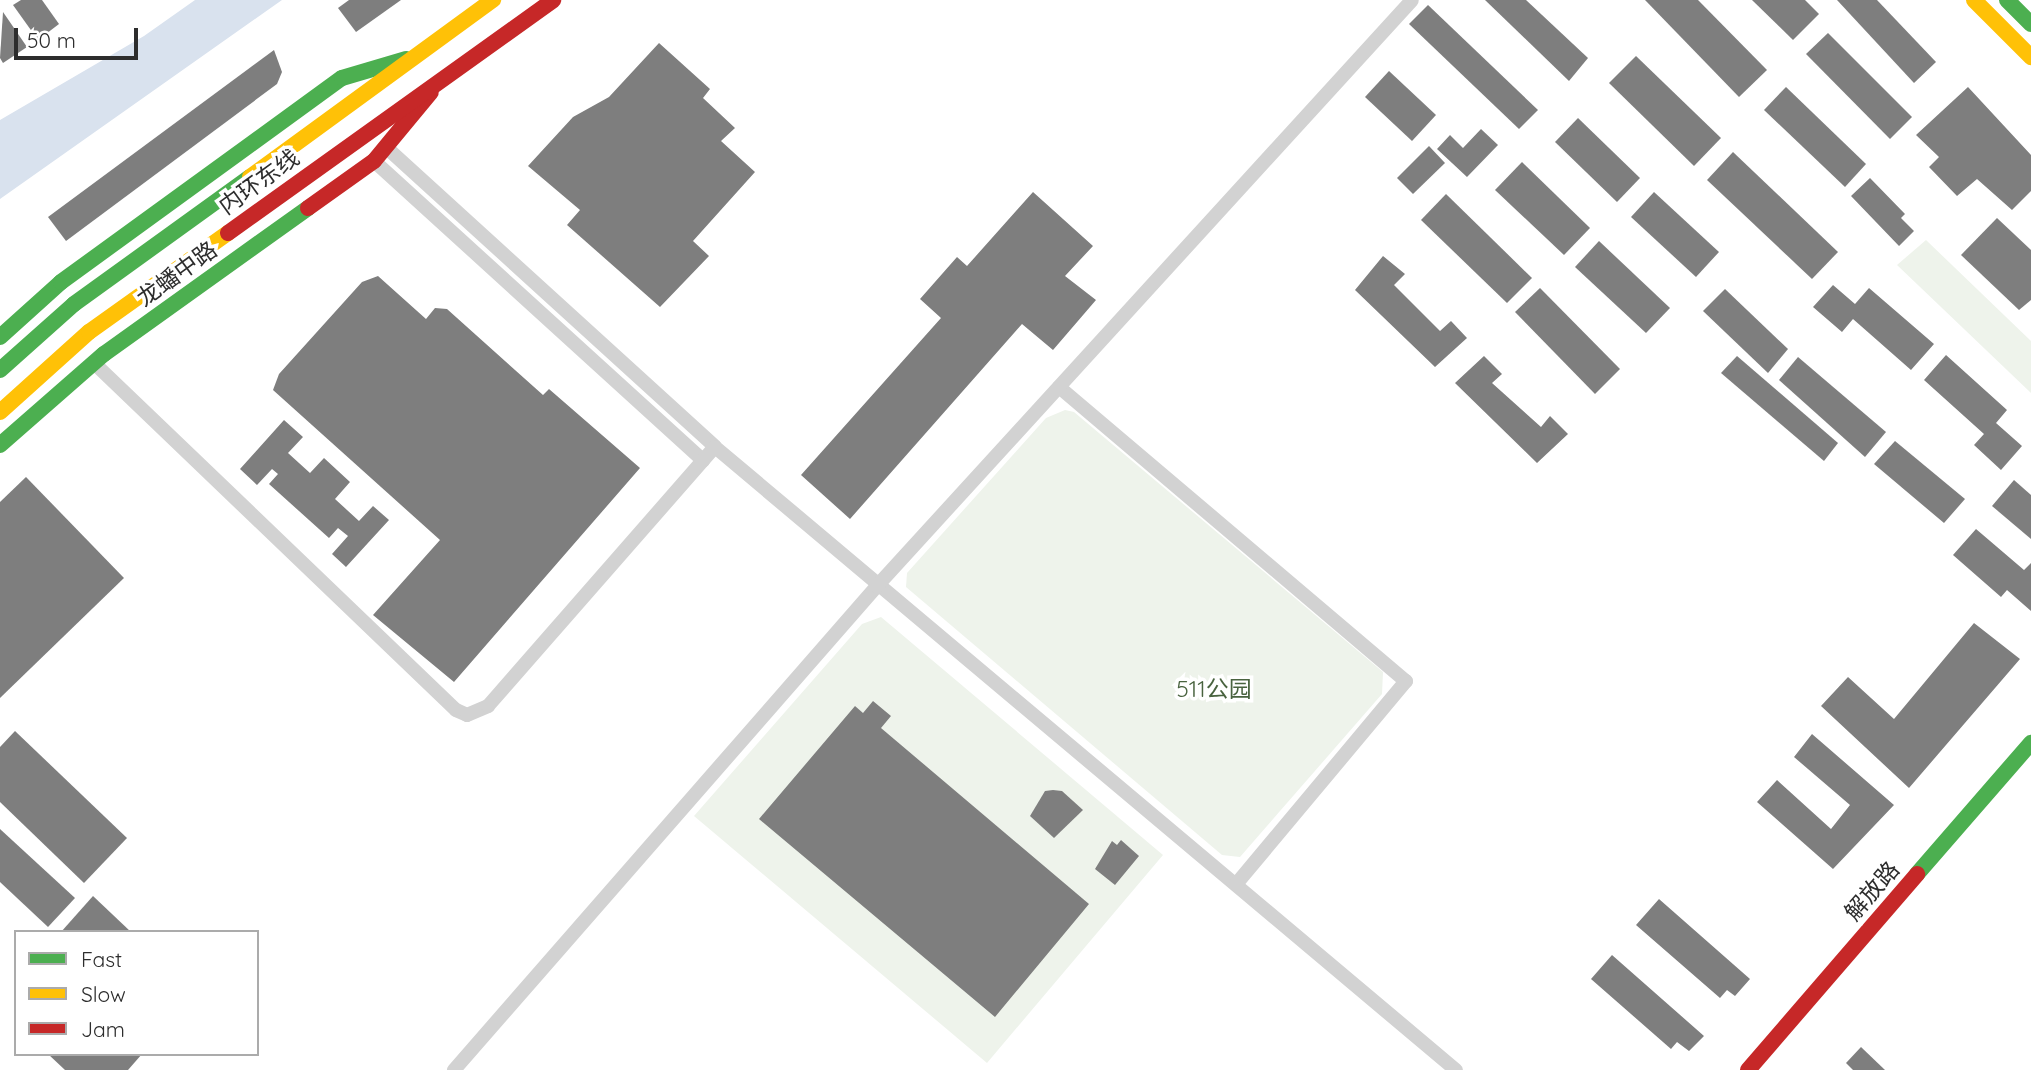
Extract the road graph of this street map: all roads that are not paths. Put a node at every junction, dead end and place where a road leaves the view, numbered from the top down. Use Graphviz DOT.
graph roads {
  1 [pos="493,0"];
  2 [pos="1412,0"];
  3 [pos="1974,0"];
  4 [pos="2007,0"];
  5 [pos="552,1"];
  6 [pos="2031,24"];
  7 [pos="423,54"];
  8 [pos="2031,57"];
  9 [pos="440,80"];
  10 [pos="388,149"];
  11 [pos="373,162"];
  12 [pos="0,337"];
  13 [pos="94,363"];
  14 [pos="0,370"];
  15 [pos="1059,387"];
  16 [pos="0,412"];
  17 [pos="0,446"];
  18 [pos="715,447"];
  19 [pos="703,460"];
  20 [pos="877,586"];
  21 [pos="2031,743"];
  22 [pos="1236,884"];
  23 [pos="454,1070"];
  24 [pos="1456,1070"];
  25 [pos="1748,1070"];
  1 -- 7 [label="main road, 内环东线"];
  2 -- 15 [label="street"];
  3 -- 8 [label="main road"];
  4 -- 6 [label="main road"];
  5 -- 9 [label="main road, 内环东线"];
  7 -- 12 [label="main road"];
  7 -- 14 [label="main road, 内环东线"];
  9 -- 10 [label="main road, 龙蟠中路"];
  9 -- 16 [label="main road, 内环东线"];
  10 -- 11 [label="main road, 龙蟠中路"];
  10 -- 18 [label="street"];
  11 -- 13 [label="main road, 龙蟠中路"];
  11 -- 19 [label="street"];
  13 -- 17 [label="main road, 龙蟠中路"];
  13 -- 19 [label="street"];
  15 -- 20 [label="street"];
  15 -- 22 [label="street"];
  18 -- 19 [label="street"];
  18 -- 20 [label="street"];
  20 -- 22 [label="street"];
  20 -- 23 [label="street"];
  21 -- 25 [label="main road, 解放路"];
  22 -- 24 [label="street"];
}
